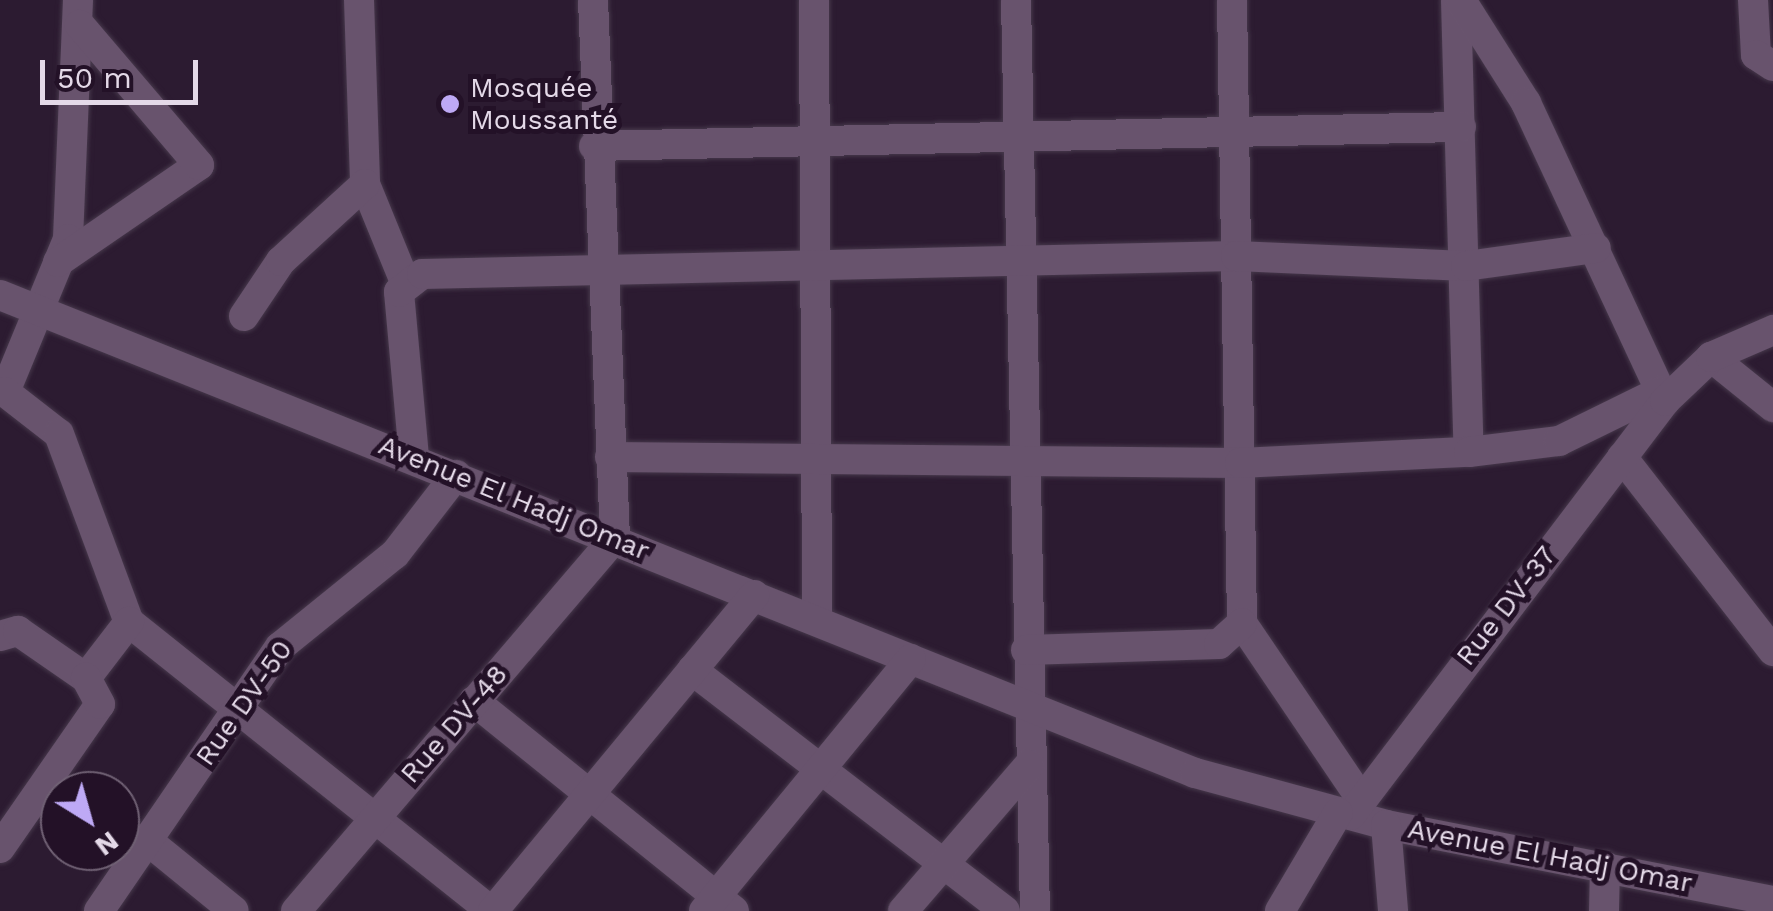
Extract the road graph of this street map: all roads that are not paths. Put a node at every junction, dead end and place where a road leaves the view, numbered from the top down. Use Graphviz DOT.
graph roads {
  1 [pos="359,0"];
  2 [pos="593,0"];
  3 [pos="814,0"];
  4 [pos="1016,0"];
  5 [pos="1232,0"];
  6 [pos="1458,0"];
  7 [pos="1753,0"];
  8 [pos="79,12"];
  9 [pos="1773,66"];
  10 [pos="1460,127"];
  11 [pos="1234,136"];
  12 [pos="1022,138"];
  13 [pos="594,146"];
  14 [pos="818,146"];
  15 [pos="366,184"];
  16 [pos="1596,248"];
  17 [pos="1236,256"];
  18 [pos="58,262"];
  19 [pos="600,264"];
  20 [pos="1026,264"];
  21 [pos="1466,266"];
  22 [pos="813,267"];
  23 [pos="405,282"];
  24 [pos="0,295"];
  25 [pos="40,309"];
  26 [pos="244,316"];
  27 [pos="1773,330"];
  28 [pos="1711,357"];
  29 [pos="2,396"];
  30 [pos="1662,397"];
  31 [pos="1773,407"];
  32 [pos="1468,452"];
  33 [pos="1622,456"];
  34 [pos="414,457"];
  35 [pos="610,457"];
  36 [pos="815,460"];
  37 [pos="1022,460"];
  38 [pos="1240,462"];
  39 [pos="456,475"];
  40 [pos="615,538"];
  41 [pos="754,596"];
  42 [pos="817,621"];
  43 [pos="129,622"];
  44 [pos="1242,622"];
  45 [pos="0,636"];
  46 [pos="1026,650"];
  47 [pos="1773,651"];
  48 [pos="910,659"];
  49 [pos="692,670"];
  50 [pos="86,678"];
  51 [pos="474,701"];
  52 [pos="1027,706"];
  53 [pos="234,708"];
  54 [pos="1029,765"];
  55 [pos="822,767"];
  56 [pos="590,794"];
  57 [pos="1350,809"];
  58 [pos="374,817"];
  59 [pos="1386,824"];
  60 [pos="152,844"];
  61 [pos="0,848"];
  62 [pos="943,866"];
  63 [pos="1605,866"];
  64 [pos="1684,896"];
  65 [pos="1773,901"];
  66 [pos="718,906"];
  67 [pos="99,911"];
  68 [pos="234,911"];
  69 [pos="296,911"];
  70 [pos="492,911"];
  71 [pos="904,911"];
  72 [pos="1005,911"];
  73 [pos="1035,911"];
  74 [pos="1280,911"];
  75 [pos="1392,911"];
  76 [pos="1604,911"];
  1 -- 15 [label="street"];
  2 -- 13 [label="street"];
  3 -- 14 [label="street"];
  4 -- 12 [label="street"];
  5 -- 11 [label="street"];
  6 -- 10 [label="street"];
  6 -- 16 [label="street"];
  7 -- 9 [label="street"];
  8 -- 18 [label="street"];
  8 -- 18 [label="street"];
  10 -- 11 [label="street"];
  10 -- 21 [label="street"];
  11 -- 12 [label="street"];
  11 -- 17 [label="street"];
  12 -- 14 [label="street"];
  12 -- 20 [label="street"];
  13 -- 14 [label="street"];
  13 -- 19 [label="street"];
  14 -- 22 [label="street"];
  15 -- 23 [label="street"];
  15 -- 26 [label="street"];
  16 -- 21 [label="street"];
  16 -- 30 [label="street"];
  17 -- 20 [label="street"];
  17 -- 21 [label="street"];
  17 -- 38 [label="street"];
  18 -- 25 [label="street"];
  19 -- 22 [label="street"];
  19 -- 23 [label="street"];
  19 -- 35 [label="street"];
  20 -- 22 [label="street"];
  20 -- 37 [label="street"];
  21 -- 32 [label="street"];
  22 -- 36 [label="street"];
  23 -- 34 [label="street"];
  24 -- 25 [label="street, Avenue El Hadj Omar"];
  25 -- 29 [label="street"];
  25 -- 34 [label="street, Avenue El Hadj Omar"];
  27 -- 28 [label="street"];
  28 -- 30 [label="street"];
  28 -- 31 [label="street"];
  29 -- 43 [label="street"];
  30 -- 32 [label="street"];
  30 -- 33 [label="street, Rue DV-37"];
  32 -- 38 [label="street"];
  33 -- 47 [label="street"];
  33 -- 57 [label="street, Rue DV-37"];
  34 -- 39 [label="street, Avenue El Hadj Omar"];
  35 -- 36 [label="street"];
  35 -- 40 [label="street"];
  36 -- 37 [label="street"];
  36 -- 42 [label="street"];
  37 -- 38 [label="street"];
  37 -- 46 [label="street"];
  38 -- 44 [label="street"];
  39 -- 40 [label="street, Avenue El Hadj Omar"];
  39 -- 53 [label="street, Rue DV-50"];
  40 -- 41 [label="street, Avenue El Hadj Omar"];
  40 -- 51 [label="street, Rue DV-48"];
  41 -- 42 [label="street, Avenue El Hadj Omar"];
  41 -- 49 [label="street"];
  42 -- 48 [label="street, Avenue El Hadj Omar"];
  43 -- 50 [label="street"];
  43 -- 53 [label="street"];
  44 -- 46 [label="street"];
  44 -- 57 [label="street"];
  45 -- 50 [label="street"];
  46 -- 52 [label="street"];
  48 -- 52 [label="street, Avenue El Hadj Omar"];
  48 -- 55 [label="street"];
  49 -- 55 [label="street"];
  49 -- 56 [label="street"];
  50 -- 61 [label="street"];
  51 -- 56 [label="street"];
  51 -- 58 [label="street, Rue DV-48"];
  52 -- 54 [label="street"];
  52 -- 57 [label="street, Avenue El Hadj Omar"];
  53 -- 58 [label="street"];
  53 -- 60 [label="street, Rue DV-50"];
  54 -- 62 [label="street"];
  54 -- 73 [label="street"];
  55 -- 62 [label="street"];
  55 -- 66 [label="street"];
  56 -- 66 [label="street"];
  56 -- 70 [label="street"];
  57 -- 59 [label="street, Avenue El Hadj Omar"];
  57 -- 74 [label="street, Rue DV-37"];
  58 -- 69 [label="street, Rue DV-48"];
  58 -- 70 [label="street"];
  59 -- 63 [label="street, Avenue El Hadj Omar"];
  59 -- 75 [label="street"];
  60 -- 67 [label="street, Rue DV-50"];
  60 -- 68 [label="street"];
  62 -- 71 [label="street"];
  62 -- 72 [label="street"];
  63 -- 64 [label="street, Avenue El Hadj Omar"];
  63 -- 76 [label="street"];
  64 -- 65 [label="street, Avenue El Hadj Omar"];
}
